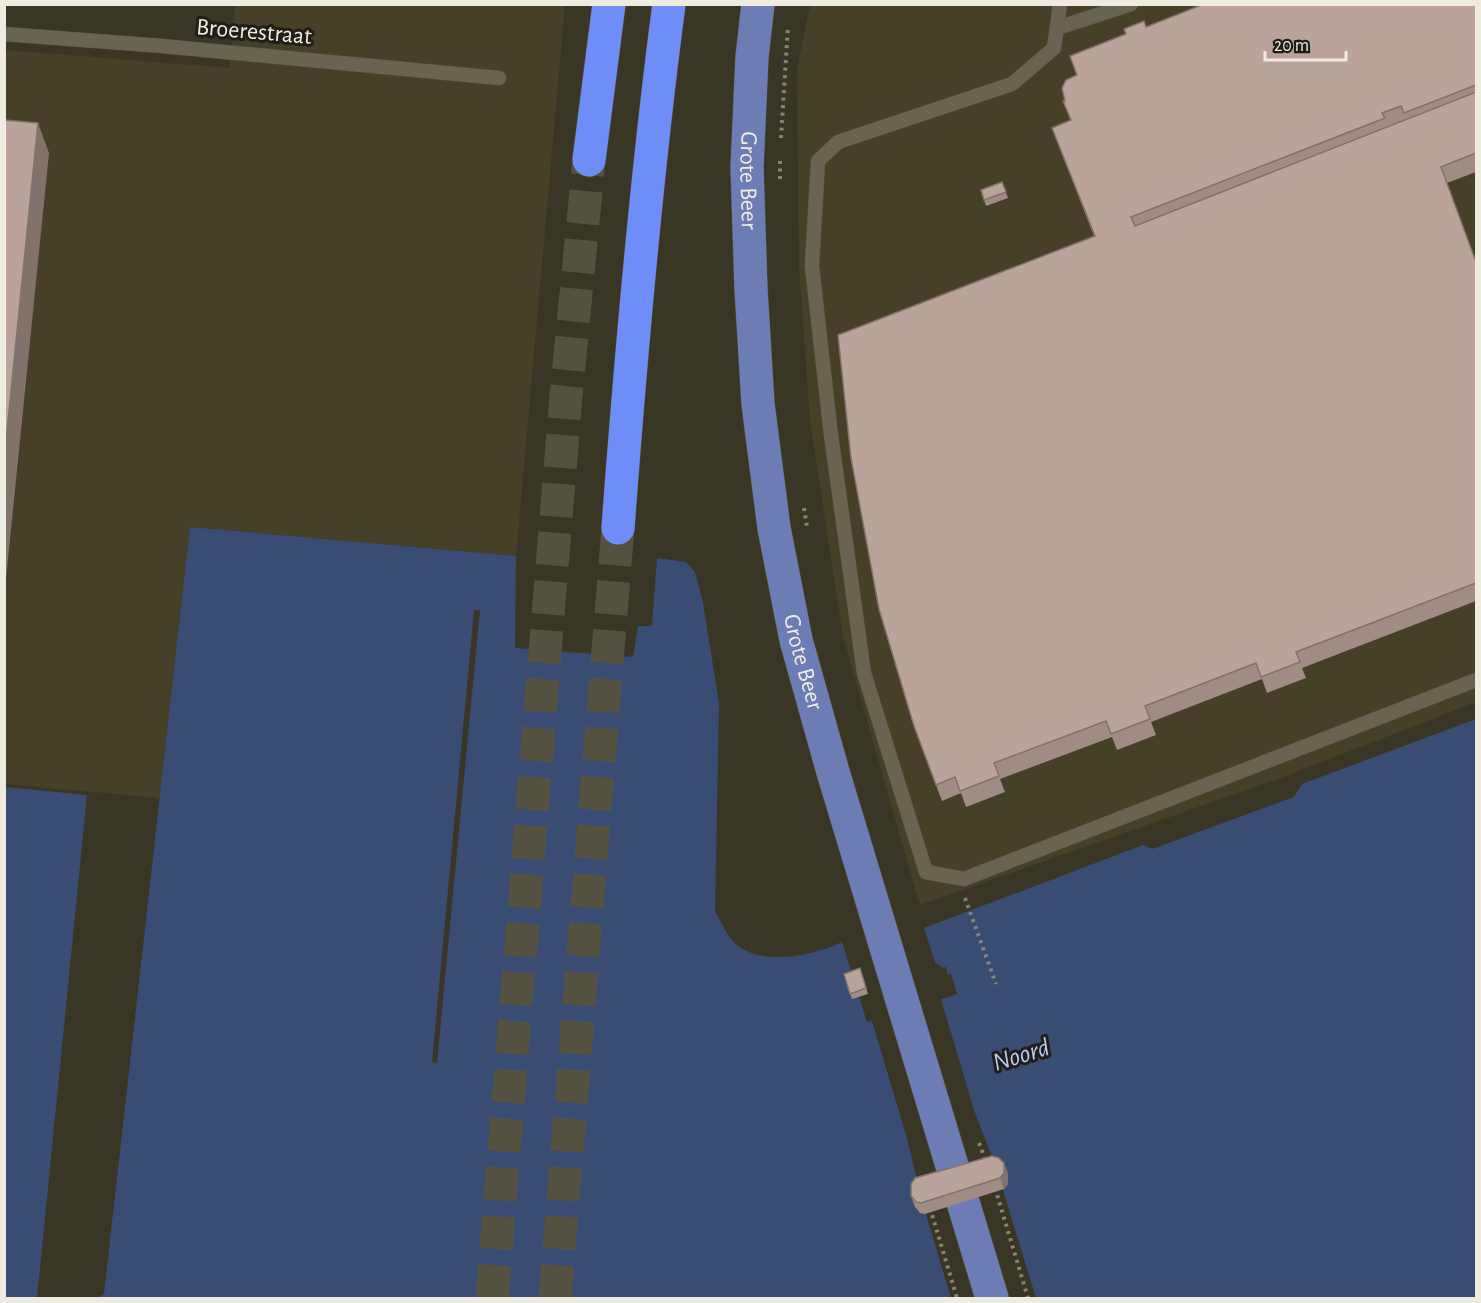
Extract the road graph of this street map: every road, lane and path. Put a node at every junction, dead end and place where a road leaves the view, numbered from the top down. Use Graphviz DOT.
graph roads {
  1 [pos="609,4"];
  2 [pos="669,4"];
  3 [pos="758,4"];
  4 [pos="1060,4"];
  5 [pos="1131,4"];
  6 [pos="1057,28"];
  7 [pos="4,34"];
  8 [pos="499,78"];
  9 [pos="589,160"];
  10 [pos="618,528"];
  11 [pos="1476,680"];
  12 [pos="965,897"];
  13 [pos="996,984"];
  14 [pos="994,1185"];
  15 [pos="929,1204"];
  16 [pos="957,1299"];
  17 [pos="992,1299"];
  18 [pos="1028,1299"];
  1 -- 9 [label="highway"];
  2 -- 10 [label="highway"];
  3 -- 17 [label="main road, Grote Beer"];
  4 -- 6 [label="lane"];
  5 -- 6 [label="lane"];
  6 -- 11 [label="lane"];
  7 -- 8 [label="lane, Broerestraat"];
  12 -- 13 [label="path"];
  14 -- 18 [label="path"];
  15 -- 16 [label="path"];
}
